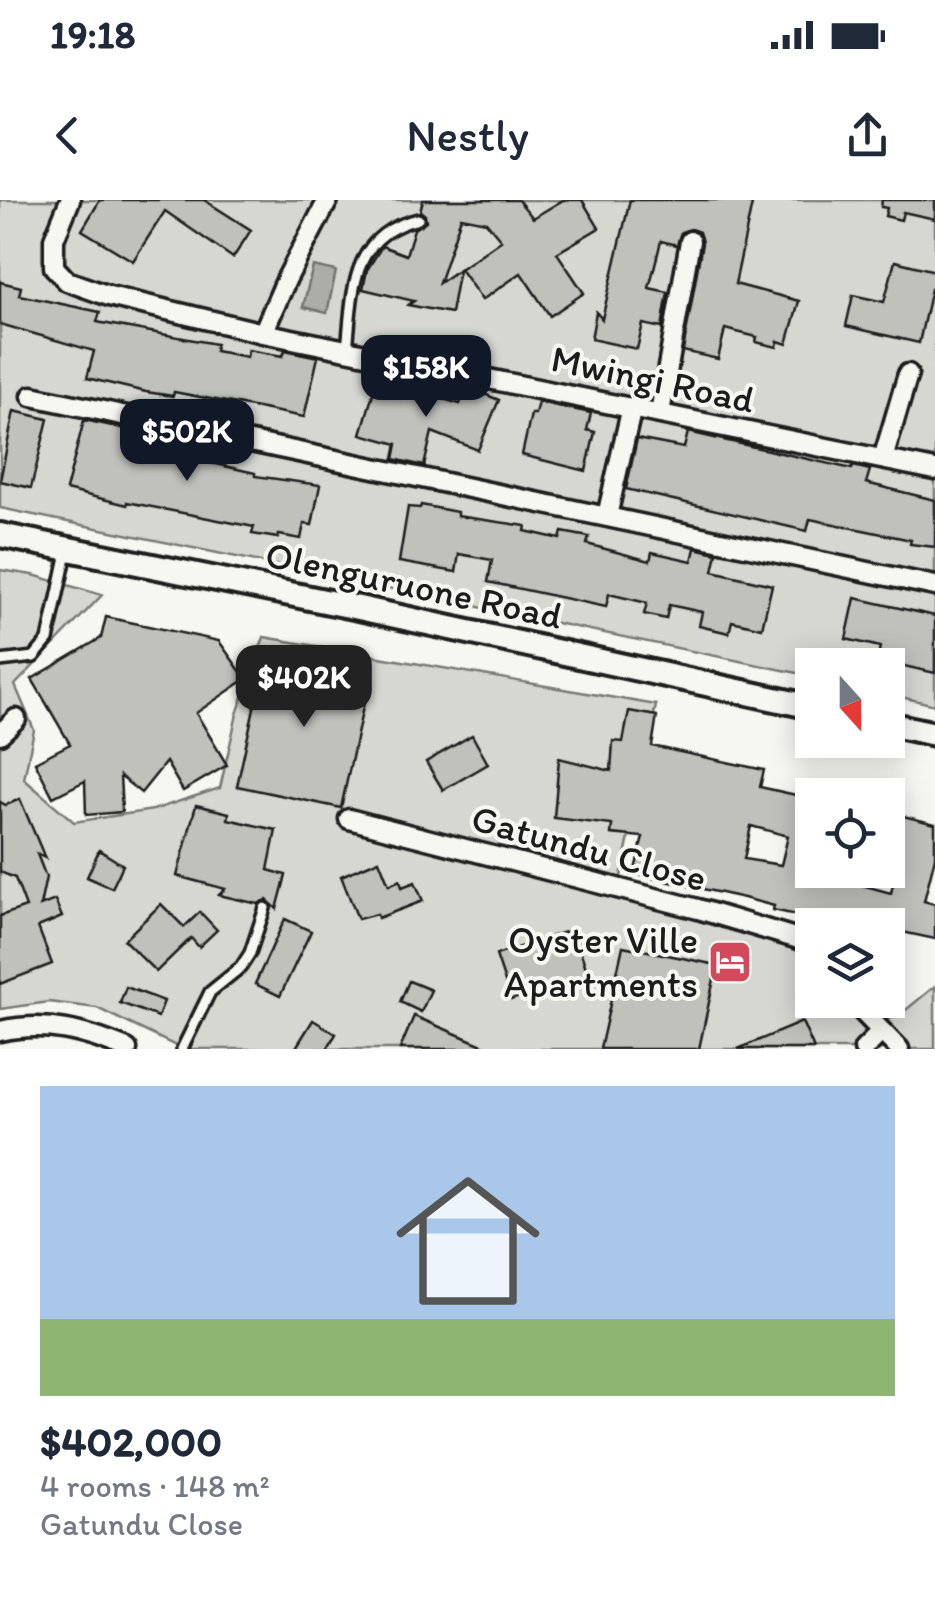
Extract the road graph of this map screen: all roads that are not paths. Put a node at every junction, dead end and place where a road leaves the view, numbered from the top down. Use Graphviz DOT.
graph roads {
  1 [pos="70,200"];
  2 [pos="328,200"];
  3 [pos="418,219"];
  4 [pos="690,240"];
  5 [pos="263,333"];
  6 [pos="347,350"];
  7 [pos="908,374"];
  8 [pos="32,396"];
  9 [pos="632,407"];
  10 [pos="660,413"];
  11 [pos="882,459"];
  12 [pos="935,470"];
  13 [pos="607,516"];
  14 [pos="0,535"];
  15 [pos="68,549"];
  16 [pos="935,586"];
  17 [pos="0,661"];
  18 [pos="795,704"];
  19 [pos="16,719"];
  20 [pos="905,728"];
  21 [pos="0,734"];
  22 [pos="935,734"];
  23 [pos="348,819"];
  24 [pos="265,908"];
  25 [pos="795,938"];
  26 [pos="868,1018"];
  27 [pos="0,1030"];
  28 [pos="881,1032"];
  29 [pos="127,1049"];
  30 [pos="182,1049"];
  31 [pos="864,1049"];
  32 [pos="899,1049"];
  1 -- 5 [label="street, Mwingi Road"];
  2 -- 5 [label="street"];
  3 -- 6 [label="lane"];
  4 -- 10 [label="street"];
  5 -- 6 [label="street, Mwingi Road"];
  6 -- 9 [label="street, Mwingi Road"];
  7 -- 11 [label="street"];
  8 -- 13 [label="street"];
  9 -- 10 [label="street, Mwingi Road"];
  9 -- 13 [label="street"];
  10 -- 11 [label="street, Mwingi Road"];
  11 -- 12 [label="street, Mwingi Road"];
  13 -- 16 [label="street"];
  14 -- 15 [label="street, Olenguruone Road"];
  15 -- 17 [label="lane"];
  15 -- 18 [label="street, Olenguruone Road"];
  19 -- 21 [label="street"];
  20 -- 22 [label="street"];
  23 -- 25 [label="street, Gatundu Close"];
  24 -- 30 [label="lane"];
  26 -- 28 [label="street"];
  27 -- 29 [label="street"];
  28 -- 31 [label="street"];
  28 -- 32 [label="street"];
}
